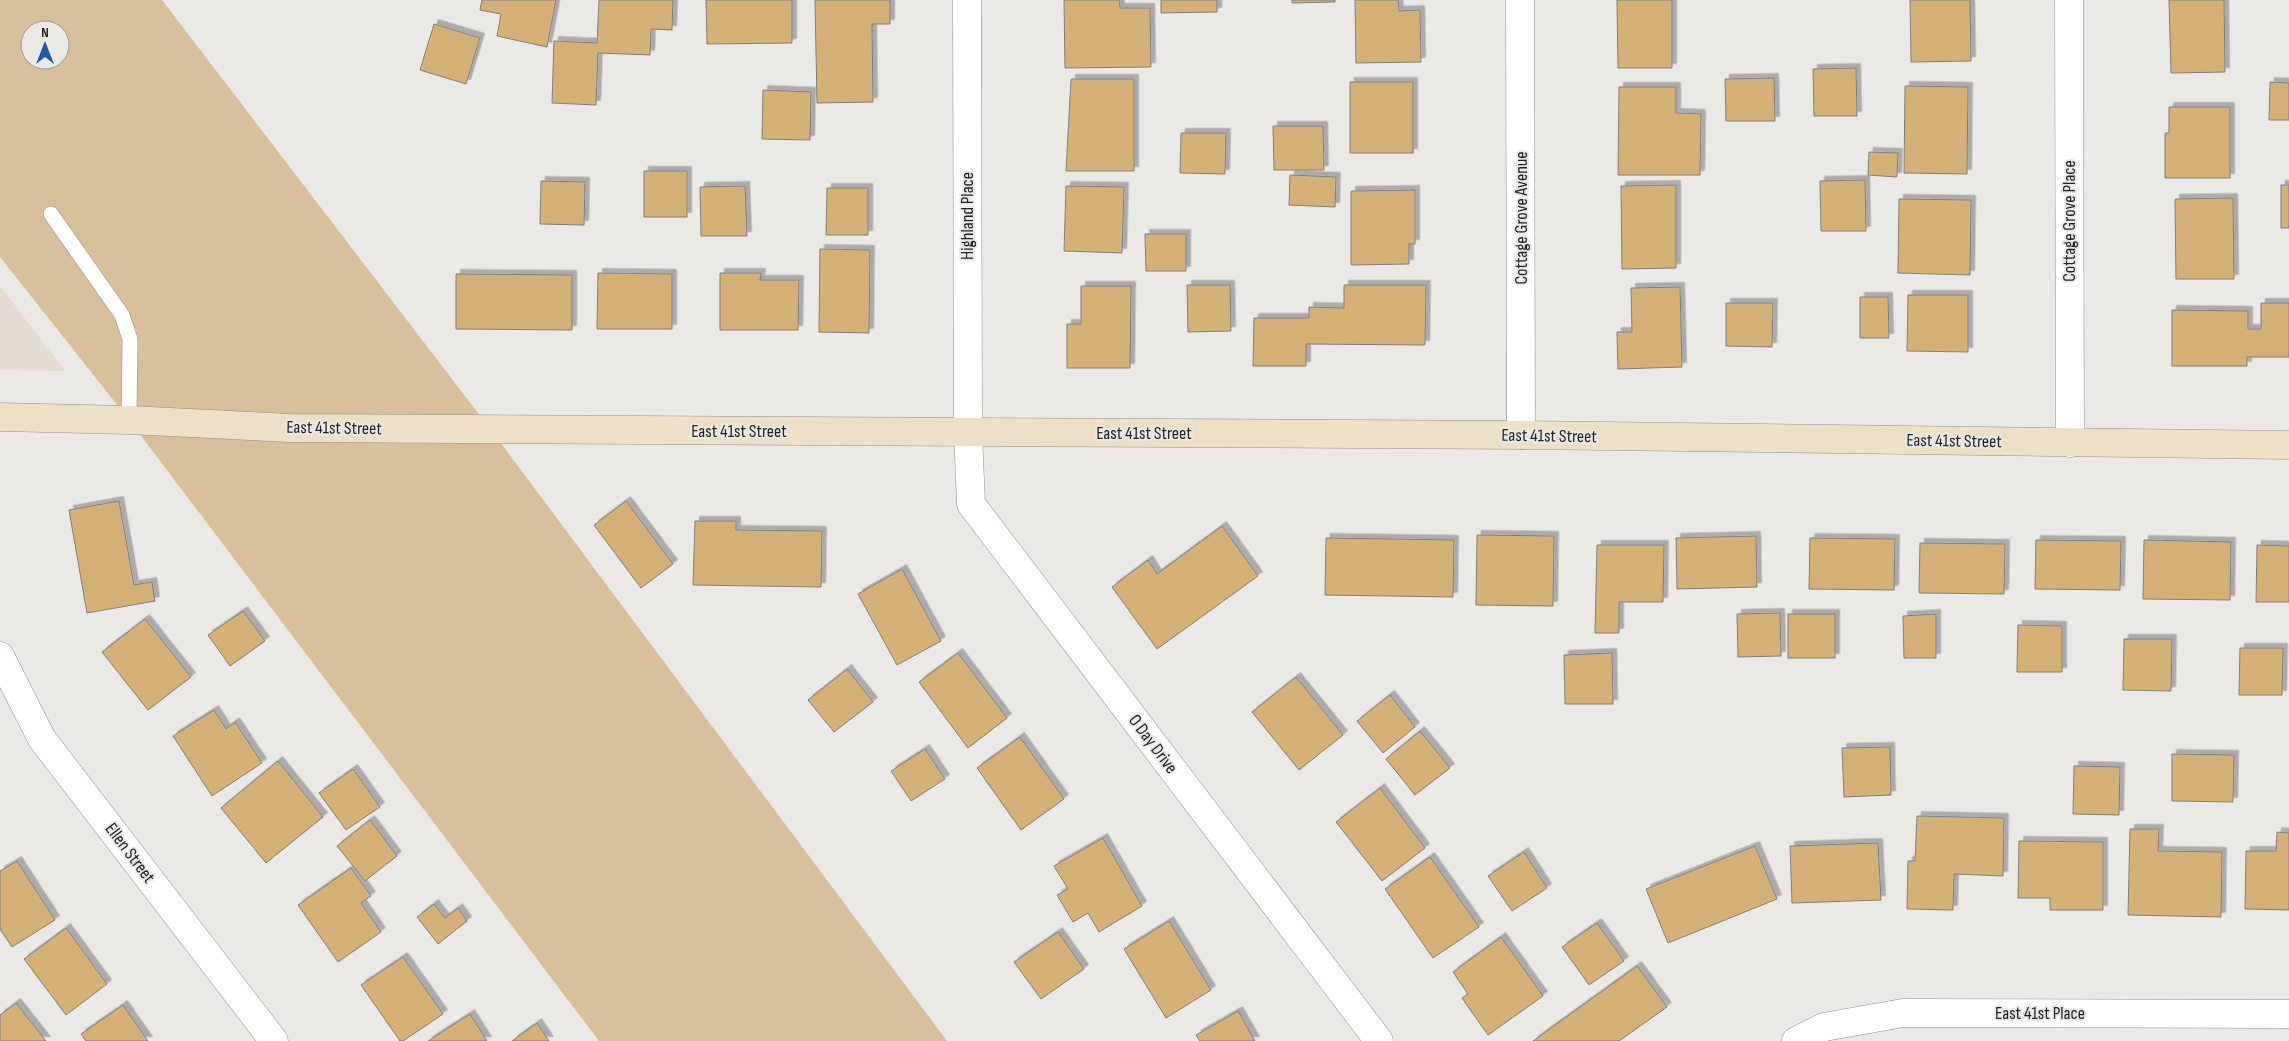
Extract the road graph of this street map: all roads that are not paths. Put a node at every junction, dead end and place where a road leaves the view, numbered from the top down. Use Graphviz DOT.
graph roads {
  1 [pos="967,0"];
  2 [pos="1520,0"];
  3 [pos="2069,0"];
  4 [pos="51,214"];
  5 [pos="0,418"];
  6 [pos="129,420"];
  7 [pos="968,432"];
  8 [pos="1521,435"];
  9 [pos="2070,443"];
  10 [pos="2289,445"];
  11 [pos="0,656"];
  12 [pos="2289,1014"];
  13 [pos="274,1041"];
  14 [pos="1379,1041"];
  15 [pos="1796,1041"];
  1 -- 7 [label="street, Highland Place"];
  2 -- 8 [label="street, Cottage Grove Avenue"];
  3 -- 9 [label="street, Cottage Grove Place"];
  4 -- 6 [label="lane"];
  5 -- 6 [label="street, East 41st Street"];
  6 -- 7 [label="street, East 41st Street"];
  7 -- 8 [label="street, East 41st Street"];
  7 -- 14 [label="street, O Day Drive"];
  8 -- 9 [label="street, East 41st Street"];
  9 -- 10 [label="street, East 41st Street"];
  11 -- 13 [label="street, Ellen Street"];
  12 -- 15 [label="street, East 41st Place"];
}
